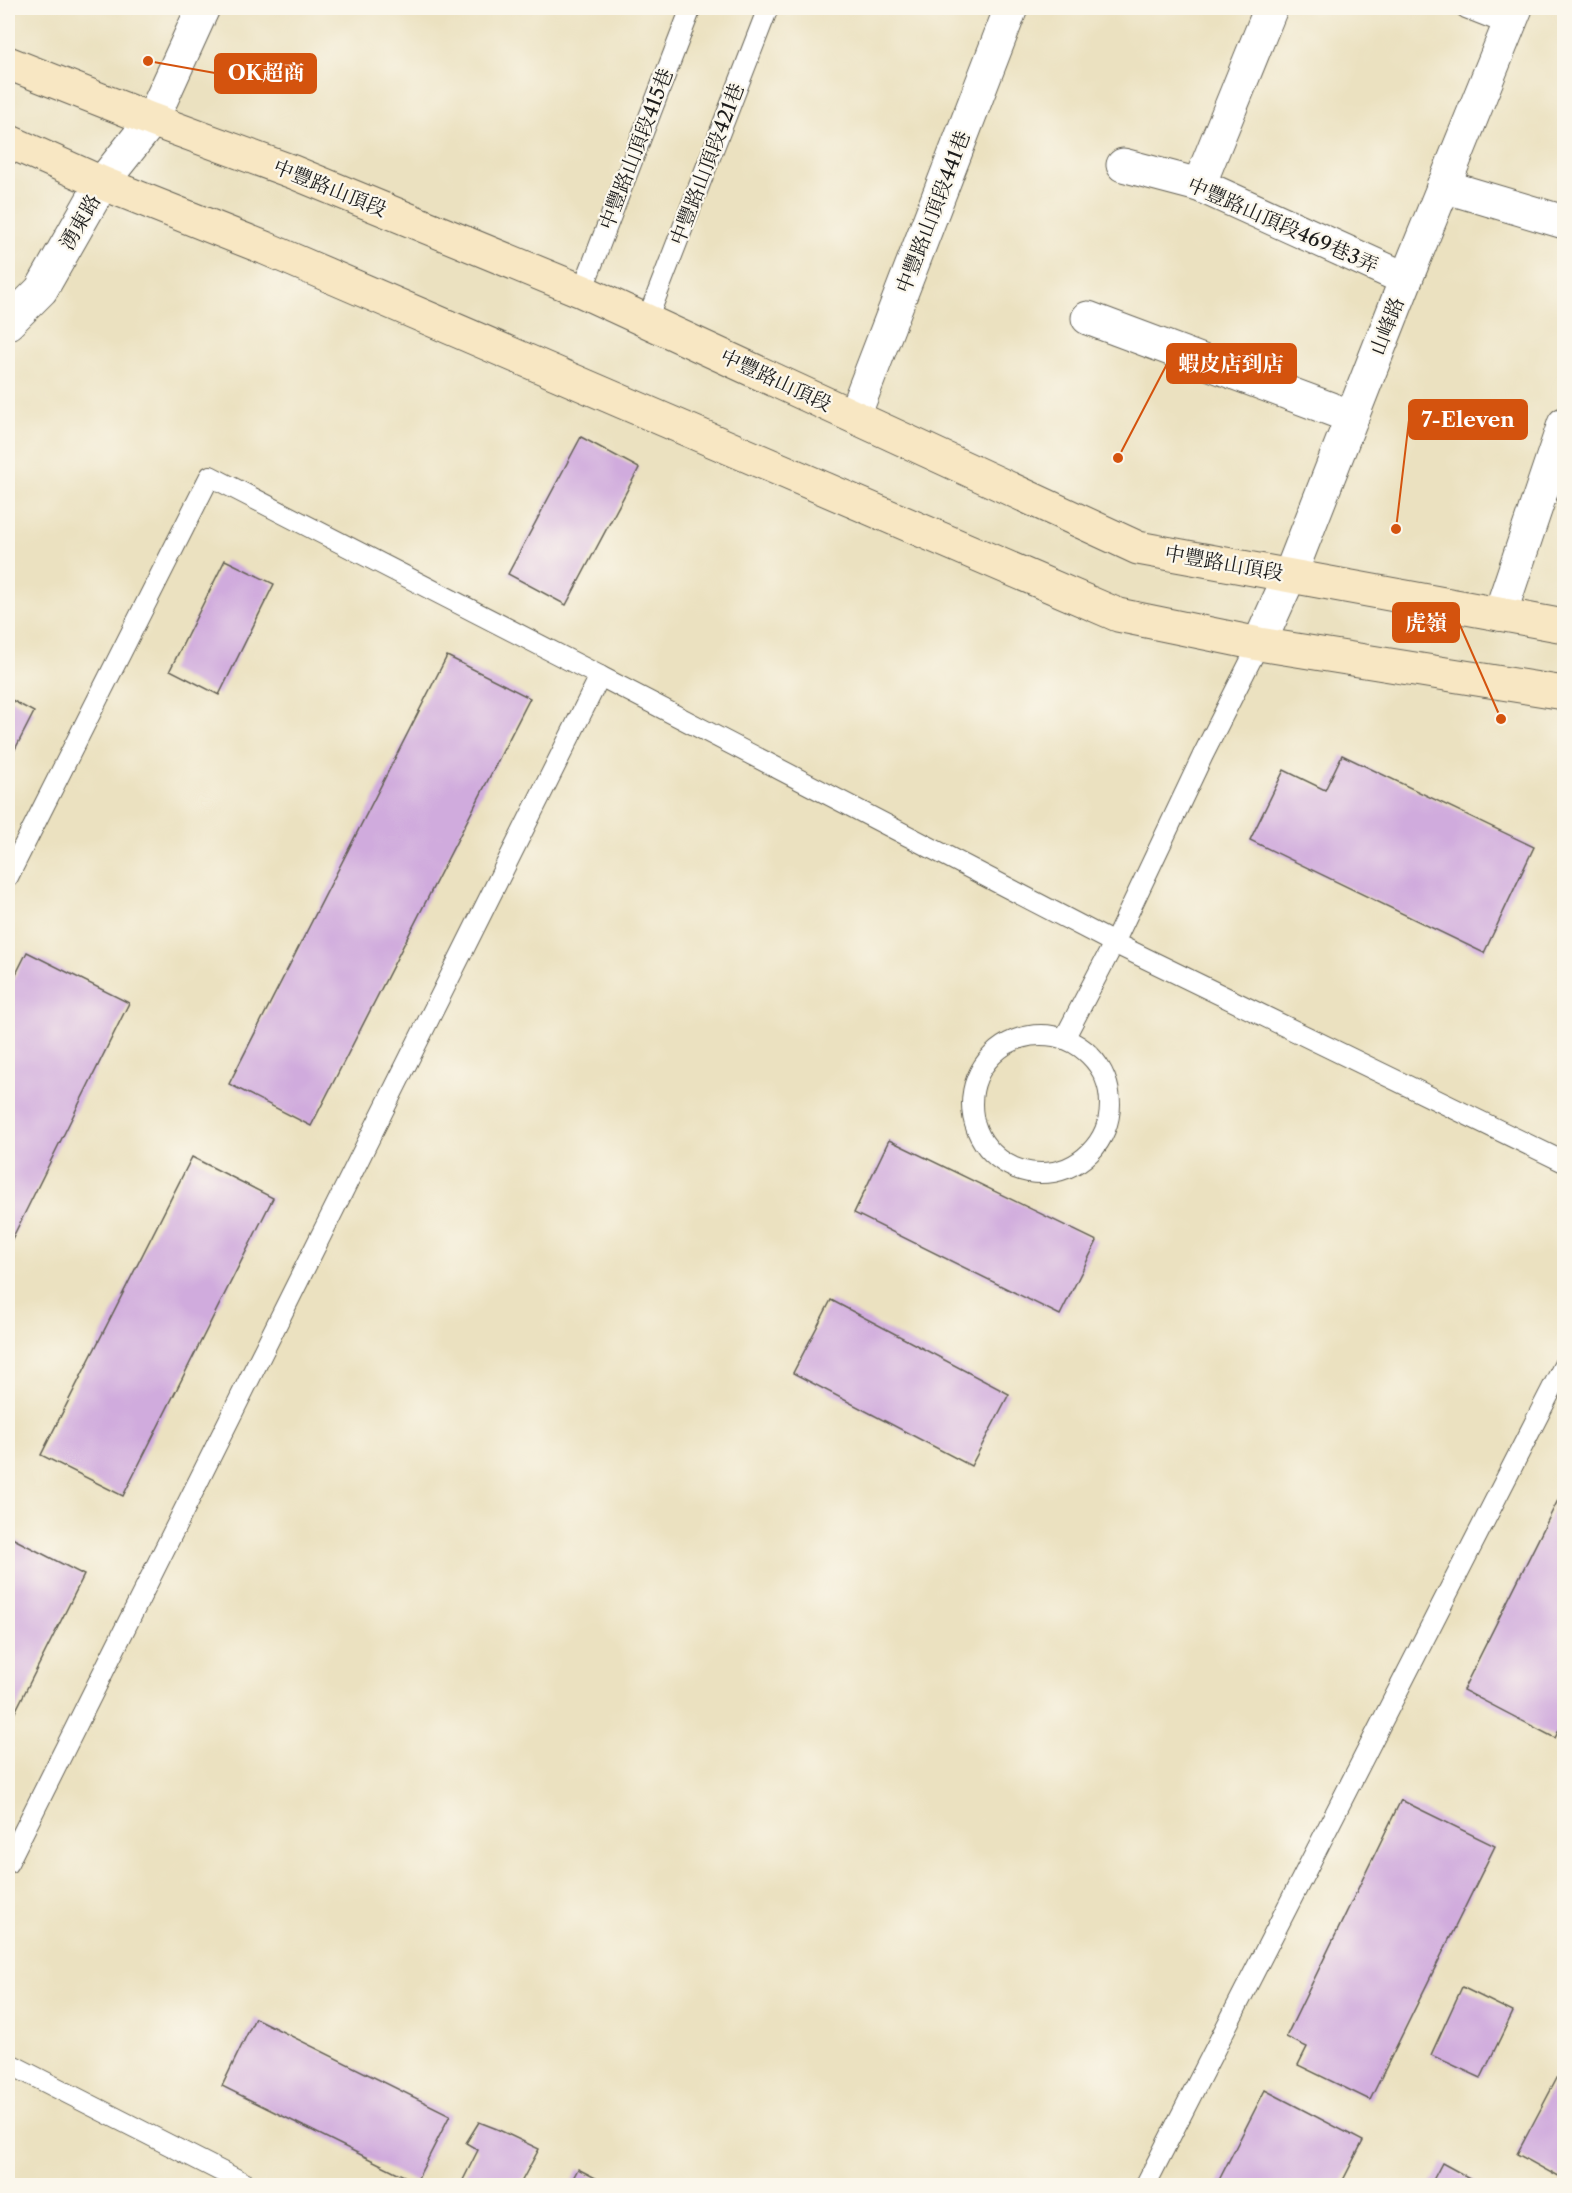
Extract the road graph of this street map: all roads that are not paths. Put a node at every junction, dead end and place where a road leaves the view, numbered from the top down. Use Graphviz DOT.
graph roads {
  1 [pos="203,8"];
  2 [pos="691,8"];
  3 [pos="768,8"];
  4 [pos="1011,8"];
  5 [pos="1271,8"];
  6 [pos="1466,8"];
  7 [pos="1513,16"];
  8 [pos="8,63"];
  9 [pos="152,120"];
  10 [pos="8,141"];
  11 [pos="1123,165"];
  12 [pos="102,183"];
  13 [pos="1199,185"];
  14 [pos="1443,186"];
  15 [pos="1564,222"];
  16 [pos="1406,279"];
  17 [pos="582,291"];
  18 [pos="1088,318"];
  19 [pos="647,320"];
  20 [pos="8,323"];
  21 [pos="854,416"];
  22 [pos="1352,417"];
  23 [pos="1564,424"];
  24 [pos="1290,575"];
  25 [pos="1500,614"];
  26 [pos="1564,626"];
  27 [pos="1259,644"];
  28 [pos="600,676"];
  29 [pos="1564,693"];
  30 [pos="8,877"];
  31 [pos="1114,943"];
  32 [pos="1064,1039"];
  33 [pos="1564,1162"];
  34 [pos="1564,1365"];
  35 [pos="8,1863"];
  36 [pos="8,2062"];
  37 [pos="250,2186"];
  38 [pos="1145,2186"];
  1 -- 9 [label="street, 湧東路"];
  2 -- 17 [label="lane, 中豐路山頂段415巷"];
  3 -- 19 [label="lane, 中豐路山頂段421巷"];
  4 -- 21 [label="street, 中豐路山頂段441巷"];
  5 -- 13 [label="street"];
  6 -- 7 [label="lane"];
  7 -- 14 [label="street, 山峰路"];
  8 -- 9 [label="main road, 中豐路山頂段"];
  9 -- 12 [label="street, 湧東路"];
  9 -- 17 [label="main road, 中豐路山頂段"];
  10 -- 12 [label="main road"];
  11 -- 13 [label="street, 中豐路山頂段469巷3弄"];
  12 -- 20 [label="street, 湧東路"];
  12 -- 27 [label="main road"];
  13 -- 16 [label="street, 中豐路山頂段469巷3弄"];
  14 -- 15 [label="street"];
  14 -- 16 [label="street, 山峰路"];
  16 -- 22 [label="street, 山峰路"];
  17 -- 19 [label="main road, 中豐路山頂段"];
  18 -- 22 [label="street"];
  19 -- 21 [label="main road, 中豐路山頂段"];
  21 -- 24 [label="main road, 中豐路山頂段"];
  22 -- 24 [label="street, 山峰路"];
  23 -- 25 [label="street"];
  24 -- 25 [label="main road, 中豐路山頂段"];
  24 -- 27 [label="street, 山峰路"];
  25 -- 26 [label="main road, 中豐路山頂段"];
  27 -- 29 [label="main road"];
  27 -- 31 [label="lane"];
  28 -- 30 [label="lane"];
  28 -- 31 [label="lane"];
  28 -- 35 [label="lane"];
  31 -- 32 [label="lane"];
  31 -- 33 [label="lane"];
  32 -- 32 [label="lane"];
  34 -- 38 [label="lane"];
  36 -- 37 [label="lane"];
}
